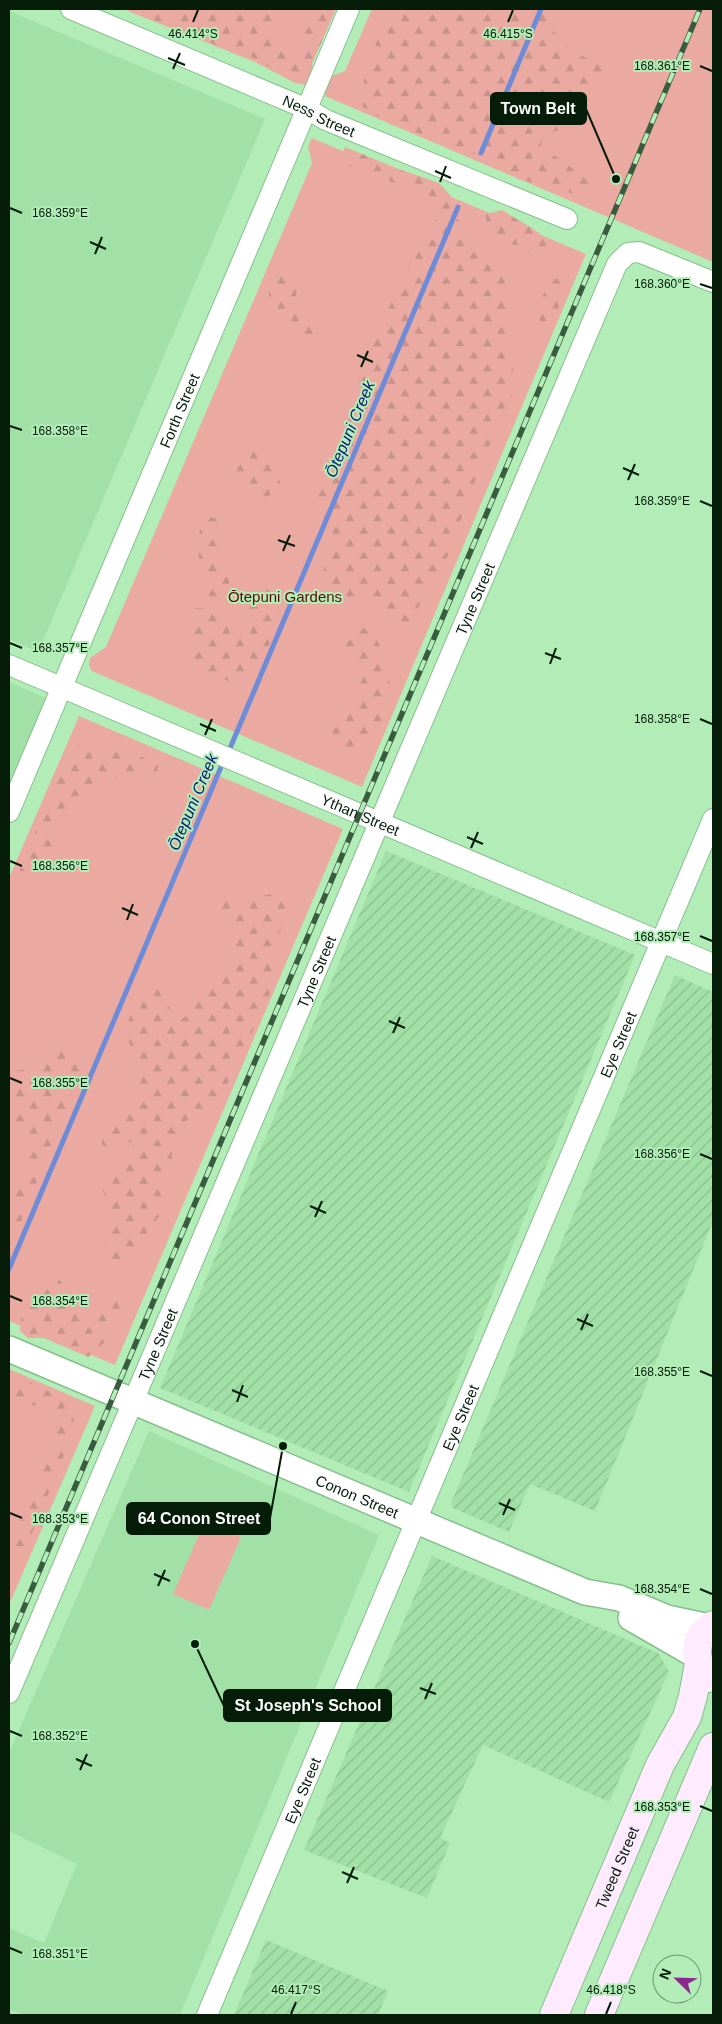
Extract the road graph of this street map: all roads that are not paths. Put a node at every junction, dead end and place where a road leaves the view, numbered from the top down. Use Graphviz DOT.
graph roads {
  1 [pos="72,9"];
  2 [pos="349,9"];
  3 [pos="307,109"];
  4 [pos="567,219"];
  5 [pos="713,282"];
  6 [pos="9,665"];
  7 [pos="61,688"];
  8 [pos="9,812"];
  9 [pos="713,819"];
  10 [pos="379,823"];
  11 [pos="661,942"];
  12 [pos="713,964"];
  13 [pos="9,1349"];
  14 [pos="132,1401"];
  15 [pos="416,1521"];
  16 [pos="585,1592"];
  17 [pos="711,1626"];
  18 [pos="703,1667"];
  19 [pos="9,1693"];
  20 [pos="713,1747"];
  21 [pos="587,1937"];
  22 [pos="626,1954"];
  23 [pos="207,2015"];
  24 [pos="554,2015"];
  25 [pos="599,2015"];
  1 -- 3 [label="street, Ness Street"];
  2 -- 3 [label="street, Forth Street"];
  3 -- 4 [label="street, Ness Street"];
  3 -- 7 [label="street, Forth Street"];
  5 -- 10 [label="street, Tyne Street"];
  6 -- 7 [label="street, Ythan Street"];
  7 -- 8 [label="street, Forth Street"];
  7 -- 10 [label="street, Ythan Street"];
  9 -- 11 [label="street, Eye Street"];
  10 -- 11 [label="street, Ythan Street"];
  10 -- 14 [label="street, Tyne Street"];
  11 -- 12 [label="street, Ythan Street"];
  11 -- 15 [label="street, Eye Street"];
  13 -- 14 [label="street, Conon Street"];
  14 -- 15 [label="street, Conon Street"];
  14 -- 19 [label="street, Tyne Street"];
  15 -- 16 [label="street, Conon Street"];
  15 -- 23 [label="street, Eye Street"];
  16 -- 17 [label="street, Conon Street"];
  16 -- 18 [label="street"];
  17 -- 18 [label="main road, Conon Street"];
  18 -- 21 [label="main road, Tweed Street"];
  20 -- 22 [label="main road"];
  21 -- 22 [label="main road"];
  21 -- 24 [label="main road, Tweed Street"];
  22 -- 25 [label="main road"];
}
